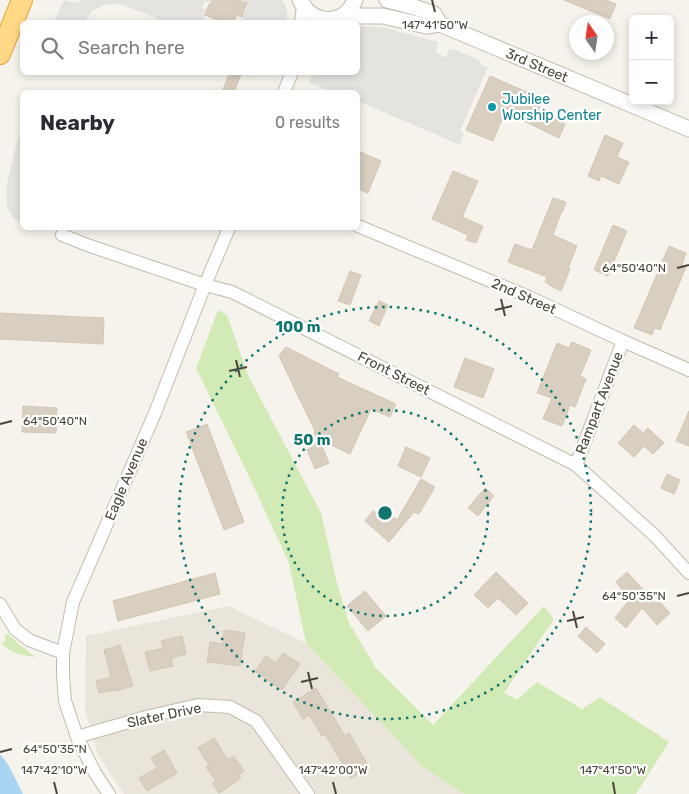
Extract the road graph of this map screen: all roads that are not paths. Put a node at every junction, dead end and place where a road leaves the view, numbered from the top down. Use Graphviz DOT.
graph roads {
  1 [pos="22,0"];
  2 [pos="355,0"];
  3 [pos="387,0"];
  4 [pos="302,3"];
  5 [pos="346,13"];
  6 [pos="300,20"];
  7 [pos="325,20"];
  8 [pos="331,20"];
  9 [pos="440,24"];
  10 [pos="0,54"];
  11 [pos="291,75"];
  12 [pos="285,90"];
  13 [pos="689,129"];
  14 [pos="360,227"];
  15 [pos="228,230"];
  16 [pos="62,235"];
  17 [pos="205,285"];
  18 [pos="623,341"];
  19 [pos="689,370"];
  20 [pos="576,465"];
  21 [pos="689,573"];
  22 [pos="0,604"];
  23 [pos="63,652"];
  24 [pos="77,737"];
  25 [pos="109,794"];
  26 [pos="308,794"];
  1 -- 10 [label="highway"];
  2 -- 5 [label="street"];
  3 -- 9 [label="street, 3rd Street"];
  4 -- 6 [label="street"];
  4 -- 7 [label="street"];
  5 -- 8 [label="street"];
  5 -- 9 [label="street, 3rd Street"];
  9 -- 13 [label="street, 3rd Street"];
  11 -- 12 [label="street"];
  14 -- 18 [label="street, 2nd Street"];
  15 -- 17 [label="street, Eagle Avenue"];
  16 -- 17 [label="street, Front Street"];
  17 -- 20 [label="street, Front Street"];
  17 -- 23 [label="street, Eagle Avenue"];
  18 -- 19 [label="street, 2nd Street"];
  18 -- 20 [label="street, Rampart Avenue"];
  20 -- 21 [label="street, Front Street"];
  22 -- 23 [label="street"];
  23 -- 24 [label="street, Eagle Avenue"];
  24 -- 25 [label="street"];
  24 -- 26 [label="street, Slater Drive"];
}
